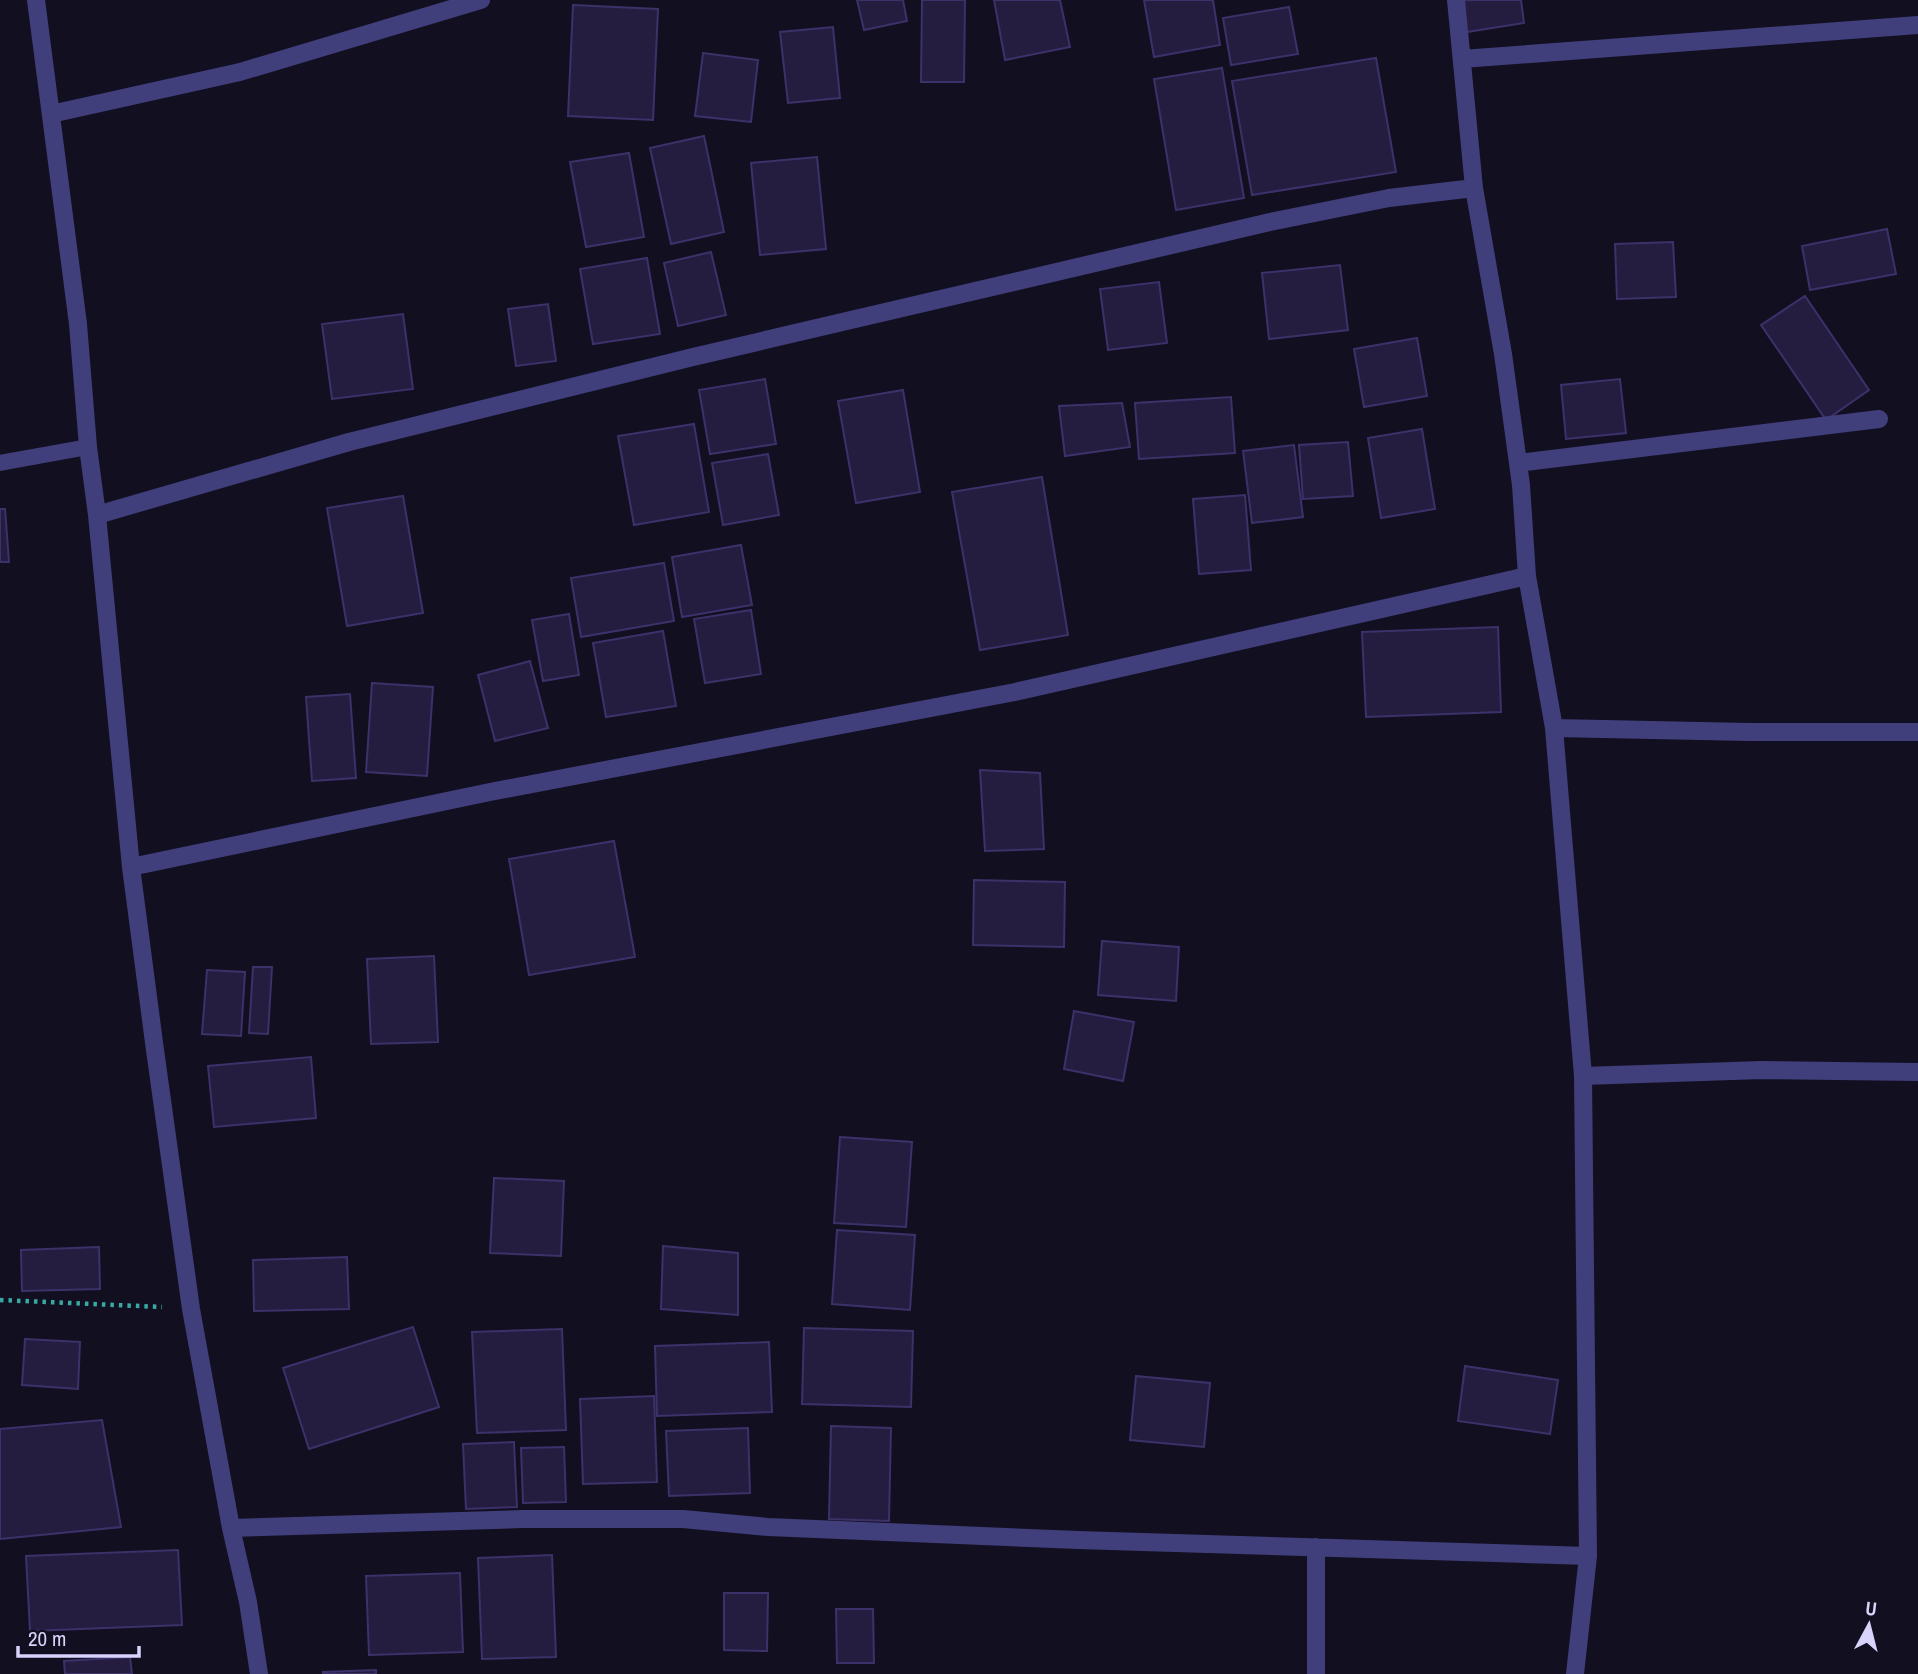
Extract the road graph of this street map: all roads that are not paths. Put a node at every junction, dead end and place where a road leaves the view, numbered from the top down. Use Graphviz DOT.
graph roads {
  1 [pos="36,0"];
  2 [pos="481,0"];
  3 [pos="1456,0"];
  4 [pos="1918,25"];
  5 [pos="1462,59"];
  6 [pos="51,114"];
  7 [pos="1474,188"];
  8 [pos="1879,419"];
  9 [pos="88,447"];
  10 [pos="0,463"];
  11 [pos="1518,463"];
  12 [pos="97,515"];
  13 [pos="1527,576"];
  14 [pos="1554,728"];
  15 [pos="1918,732"];
  16 [pos="131,867"];
  17 [pos="1918,1072"];
  18 [pos="1583,1076"];
  19 [pos="231,1528"];
  20 [pos="1316,1547"];
  21 [pos="1588,1556"];
  22 [pos="259,1674"];
  23 [pos="1317,1674"];
  24 [pos="1575,1674"];
  1 -- 6 [label="street"];
  2 -- 6 [label="street"];
  3 -- 5 [label="street"];
  4 -- 5 [label="street"];
  5 -- 7 [label="street"];
  6 -- 9 [label="street"];
  7 -- 11 [label="street"];
  7 -- 12 [label="street"];
  8 -- 11 [label="street"];
  9 -- 10 [label="lane"];
  9 -- 12 [label="street"];
  11 -- 13 [label="street"];
  12 -- 16 [label="street"];
  13 -- 14 [label="street"];
  13 -- 16 [label="street"];
  14 -- 15 [label="street"];
  14 -- 18 [label="street"];
  16 -- 19 [label="street"];
  17 -- 18 [label="street"];
  18 -- 21 [label="street"];
  19 -- 20 [label="street"];
  19 -- 22 [label="street"];
  20 -- 21 [label="street"];
  20 -- 23 [label="street"];
  21 -- 24 [label="street"];
}
